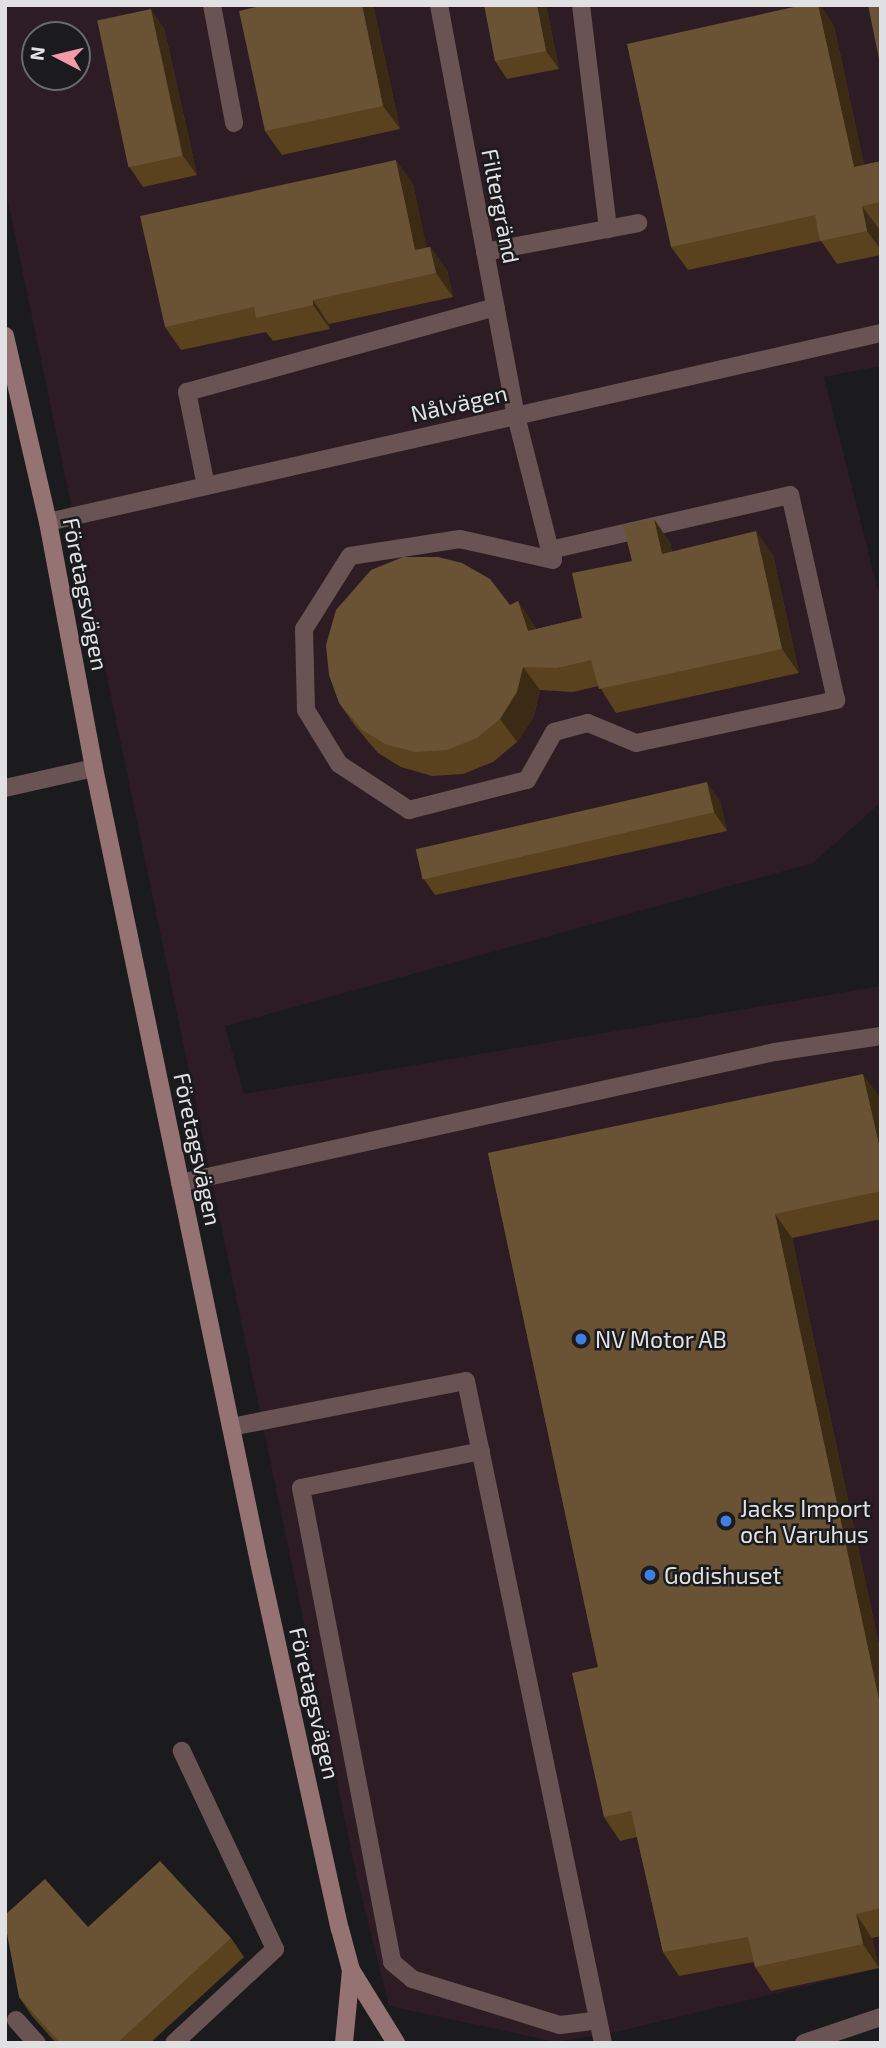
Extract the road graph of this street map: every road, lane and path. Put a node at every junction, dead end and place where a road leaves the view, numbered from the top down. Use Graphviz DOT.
graph roads {
  1 [pos="212,5"];
  2 [pos="439,5"];
  3 [pos="581,5"];
  4 [pos="234,123"];
  5 [pos="638,223"];
  6 [pos="608,229"];
  7 [pos="485,253"];
  8 [pos="495,307"];
  9 [pos="881,332"];
  10 [pos="5,336"];
  11 [pos="516,416"];
  12 [pos="206,486"];
  13 [pos="48,522"];
  14 [pos="550,550"];
  15 [pos="94,768"];
  16 [pos="5,788"];
  17 [pos="881,1036"];
  18 [pos="180,1183"];
  19 [pos="231,1427"];
  20 [pos="481,1451"];
  21 [pos="182,1751"];
  22 [pos="351,1970"];
  23 [pos="881,2017"];
  24 [pos="16,2020"];
  25 [pos="598,2020"];
  26 [pos="37,2043"];
  27 [pos="174,2043"];
  28 [pos="344,2043"];
  29 [pos="396,2043"];
  30 [pos="603,2043"];
  31 [pos="804,2043"];
  1 -- 4 [label="street"];
  2 -- 7 [label="street, Filtergränd"];
  3 -- 6 [label="street"];
  5 -- 6 [label="street"];
  6 -- 7 [label="street"];
  7 -- 8 [label="street, Filtergränd"];
  8 -- 11 [label="street, Filtergränd"];
  8 -- 12 [label="street"];
  9 -- 11 [label="street, Nålvägen"];
  10 -- 13 [label="street, Företagsvägen"];
  11 -- 12 [label="street, Nålvägen"];
  11 -- 14 [label="street, Filtergränd"];
  12 -- 13 [label="street, Nålvägen"];
  13 -- 15 [label="street, Företagsvägen"];
  14 -- 14 [label="street"];
  15 -- 16 [label="street"];
  15 -- 18 [label="street, Företagsvägen"];
  17 -- 18 [label="street"];
  18 -- 19 [label="street, Företagsvägen"];
  19 -- 20 [label="street"];
  19 -- 22 [label="street, Företagsvägen"];
  20 -- 25 [label="street"];
  20 -- 25 [label="street"];
  21 -- 27 [label="street"];
  22 -- 28 [label="street, Företagsvägen"];
  22 -- 29 [label="street, Företagsvägen"];
  23 -- 31 [label="street"];
  24 -- 26 [label="street"];
  25 -- 30 [label="street"];
}
